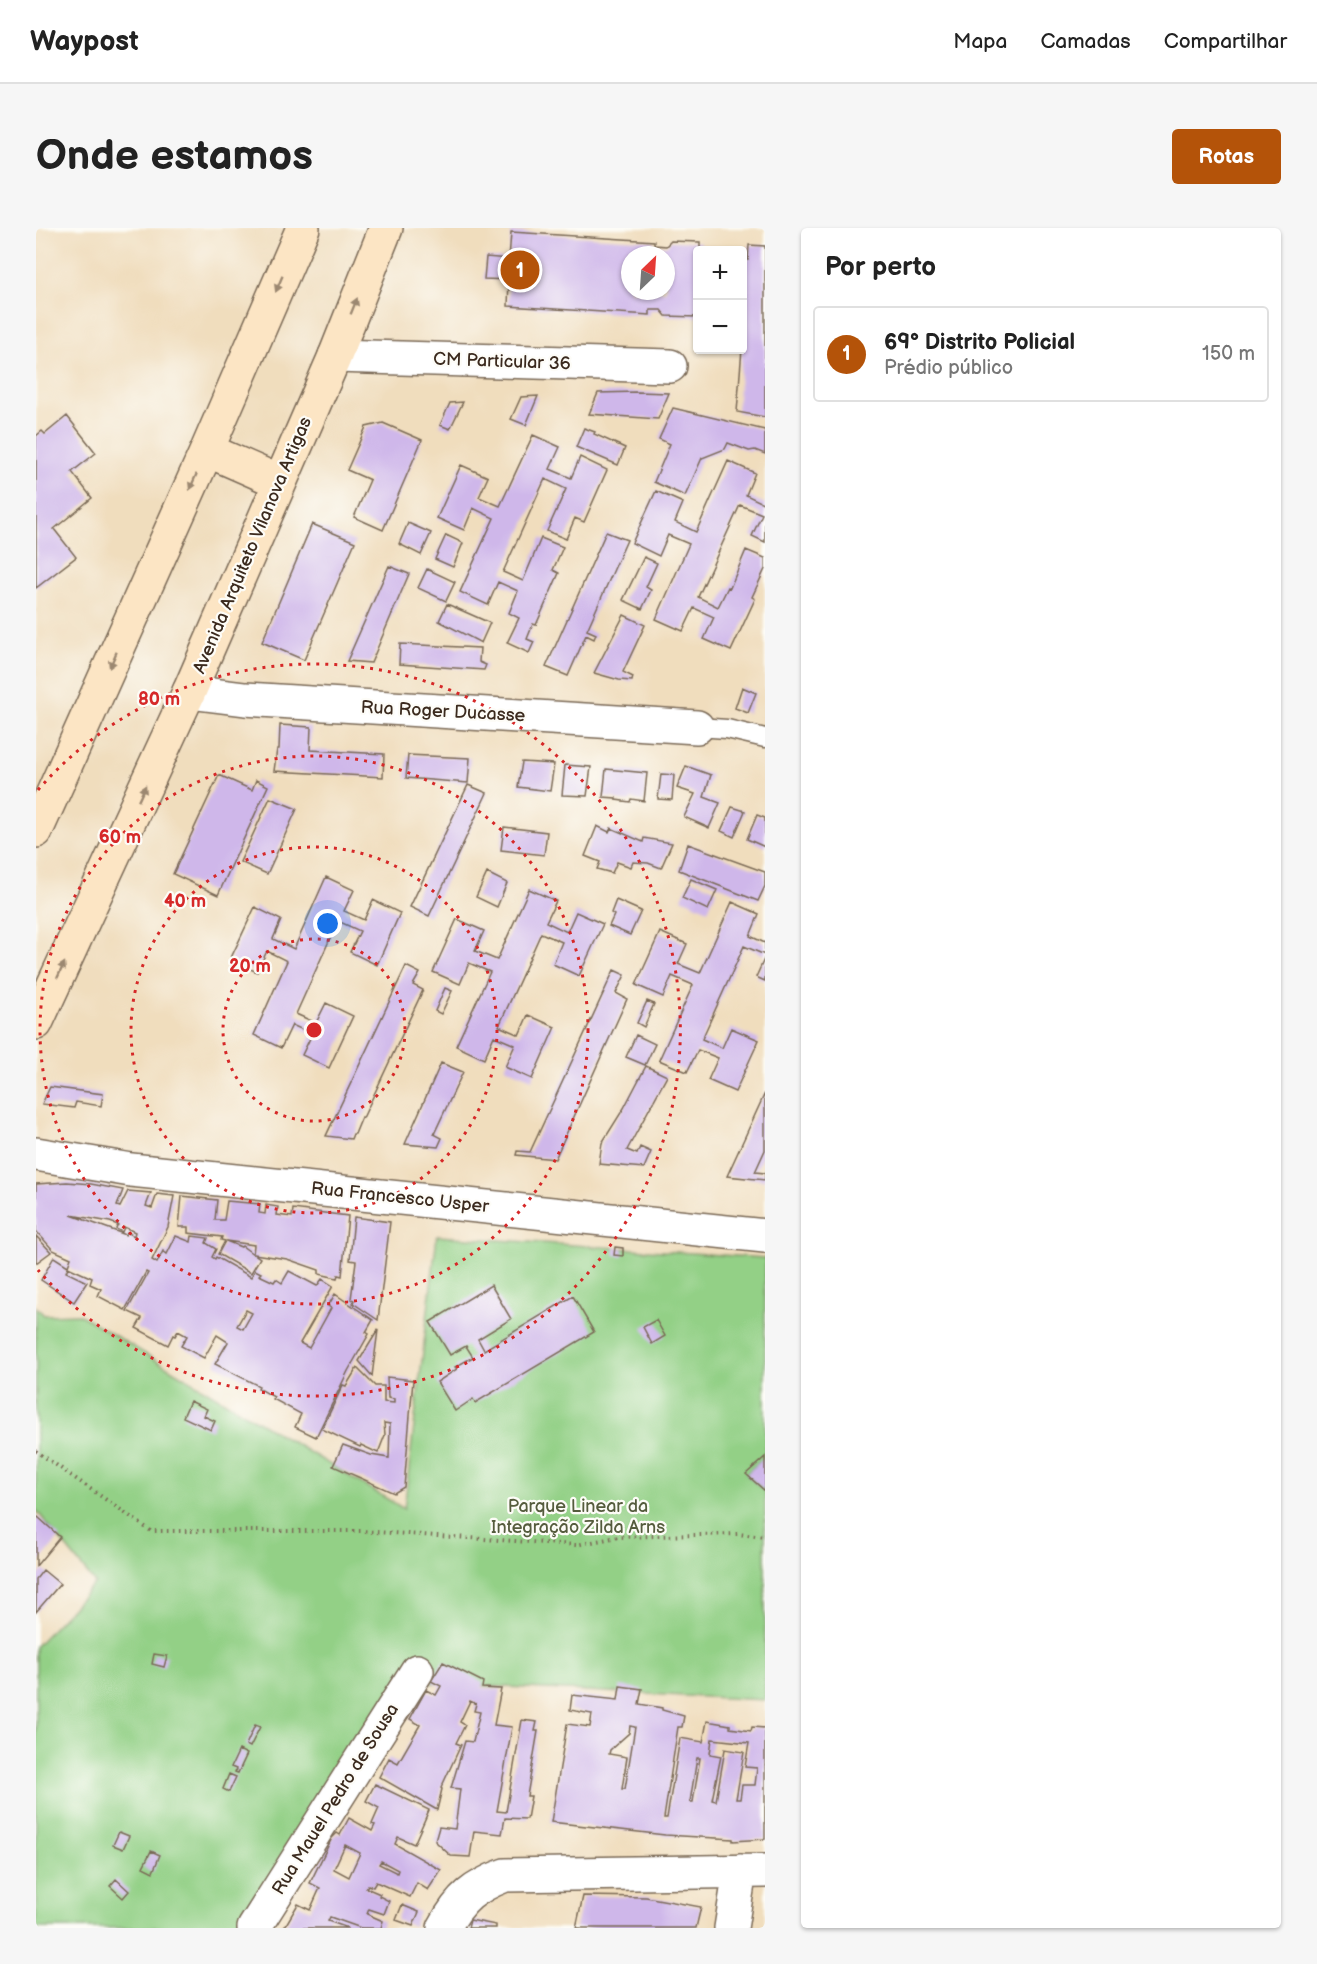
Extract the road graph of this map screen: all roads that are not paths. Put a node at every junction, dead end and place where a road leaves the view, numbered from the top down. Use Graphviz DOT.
graph roads {
  1 [pos="302,229"];
  2 [pos="387,231"];
  3 [pos="334,356"];
  4 [pos="670,366"];
  5 [pos="207,450"];
  6 [pos="279,482"];
  7 [pos="189,692"];
  8 [pos="697,727"];
  9 [pos="765,738"];
  10 [pos="36,831"];
  11 [pos="36,1023"];
  12 [pos="36,1154"];
  13 [pos="765,1236"];
  14 [pos="417,1671"];
  15 [pos="753,1871"];
  16 [pos="254,1928"];
  17 [pos="444,1928"];
  18 [pos="730,1928"];
  1 -- 5 [label="main road, one-way"];
  3 -- 2 [label="main road, Avenida Arquiteto Vilanova Artigas, one-way"];
  3 -- 4 [label="street, CM Particular 36"];
  3 -- 6 [label="main road, Avenida Arquiteto Vilanova Artigas"];
  5 -- 6 [label="main road"];
  5 -- 10 [label="main road, one-way"];
  6 -- 7 [label="main road, Avenida Arquiteto Vilanova Artigas"];
  7 -- 8 [label="street, Rua Roger Ducasse"];
  11 -- 7 [label="main road, Avenida Arquiteto Vilanova Artigas, one-way"];
  8 -- 9 [label="lane"];
  12 -- 13 [label="street, Rua Francesco Usper"];
  14 -- 16 [label="street, Rua Mauel Pedro de Sousa"];
  15 -- 17 [label="street"];
  15 -- 18 [label="street"];
}
